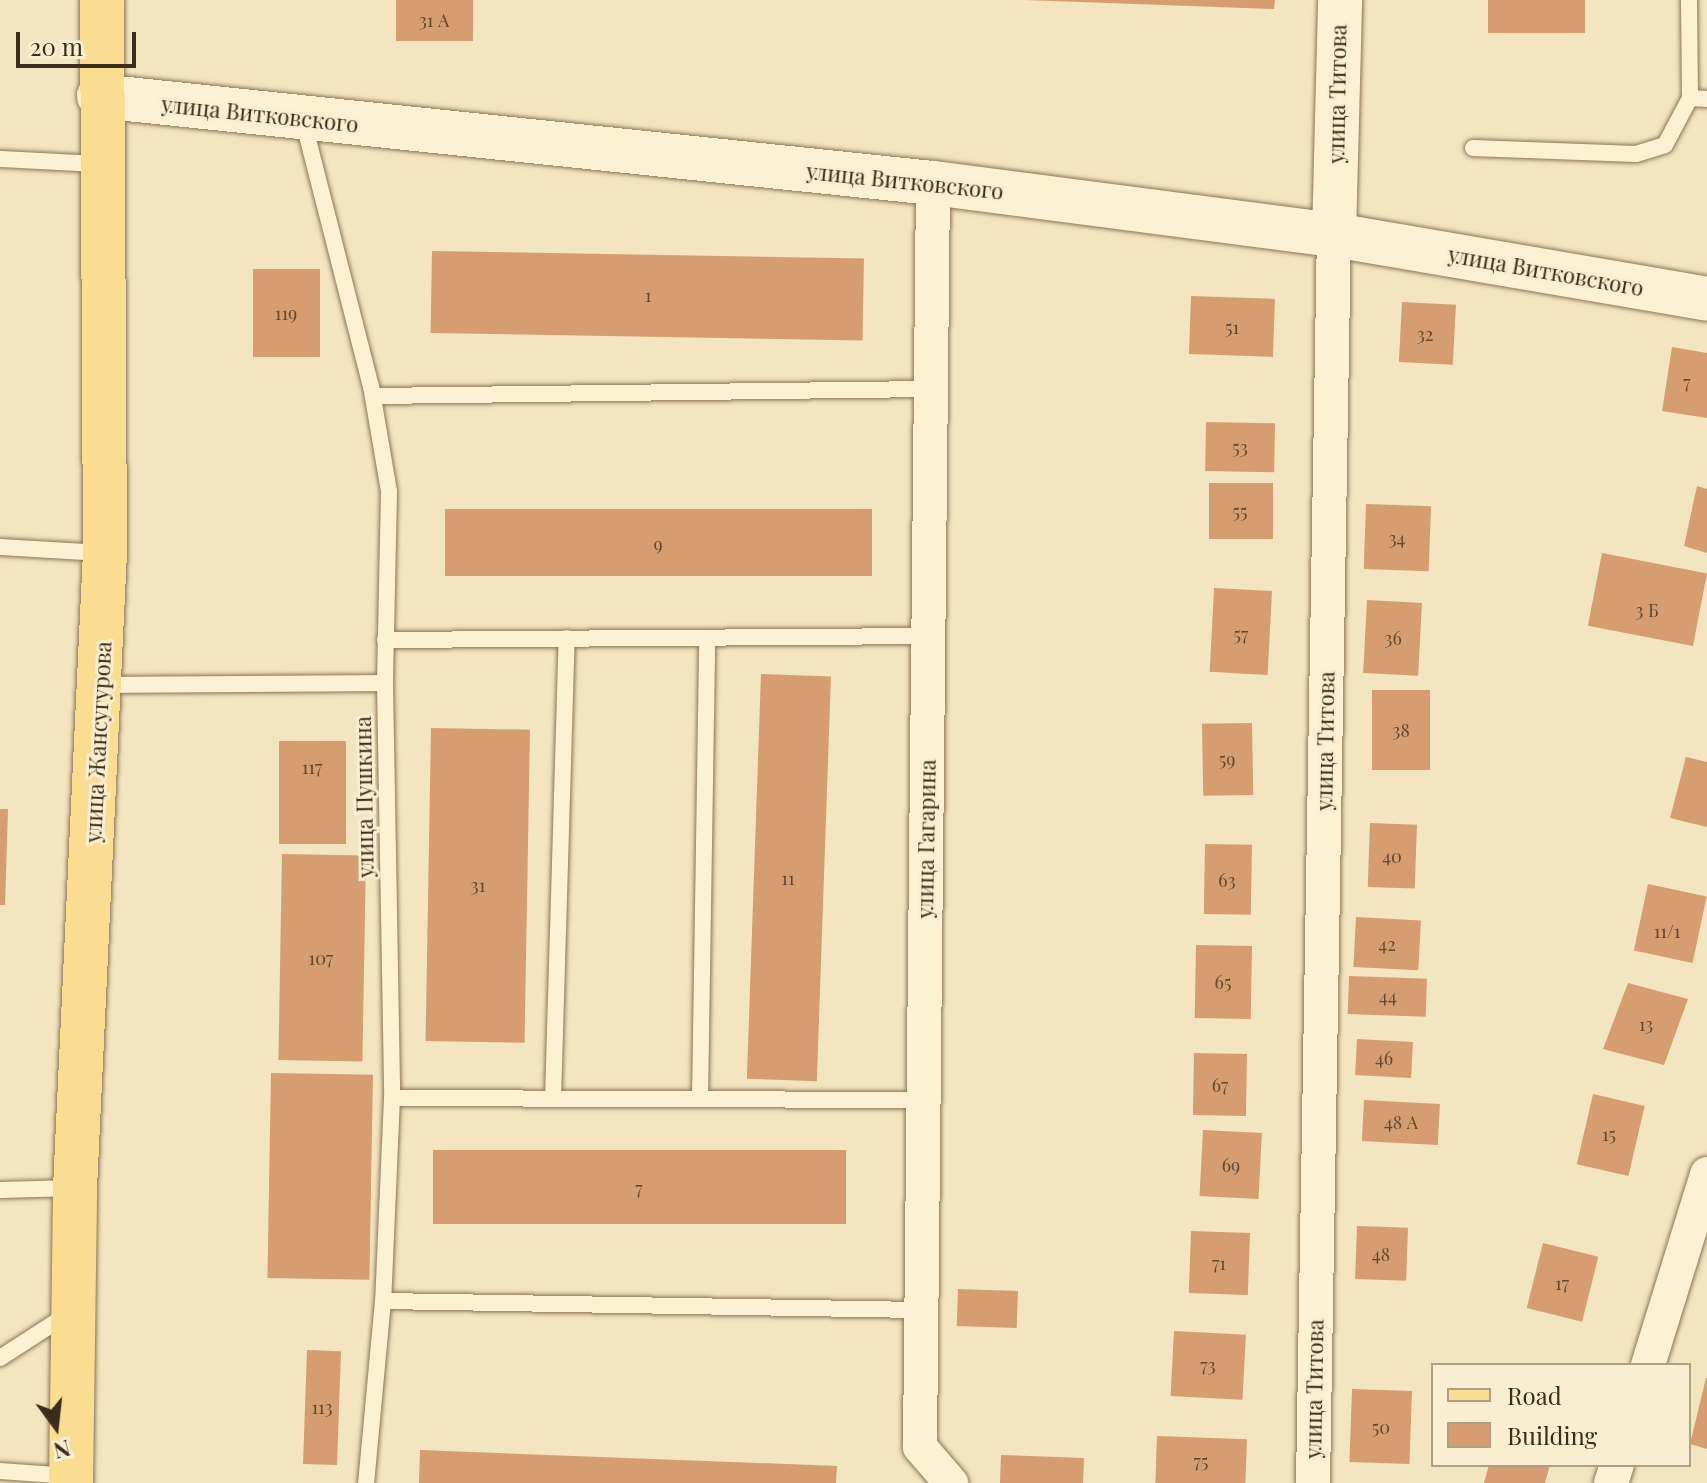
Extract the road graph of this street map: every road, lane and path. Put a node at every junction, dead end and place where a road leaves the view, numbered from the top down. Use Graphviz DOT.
graph roads {
  1 [pos="102,0"];
  2 [pos="1340,0"];
  3 [pos="1689,0"];
  4 [pos="99,96"];
  5 [pos="1698,99"];
  6 [pos="303,119"];
  7 [pos="1473,148"];
  8 [pos="0,159"];
  9 [pos="99,164"];
  10 [pos="933,183"];
  11 [pos="1334,235"];
  12 [pos="1707,299"];
  13 [pos="930,389"];
  14 [pos="373,396"];
  15 [pos="0,547"];
  16 [pos="105,553"];
  17 [pos="928,636"];
  18 [pos="567,638"];
  19 [pos="707,638"];
  20 [pos="385,640"];
  21 [pos="385,683"];
  22 [pos="102,685"];
  23 [pos="392,1098"];
  24 [pos="553,1099"];
  25 [pos="700,1099"];
  26 [pos="924,1100"];
  27 [pos="1707,1174"];
  28 [pos="75,1188"];
  29 [pos="0,1190"];
  30 [pos="383,1301"];
  31 [pos="76,1309"];
  32 [pos="921,1310"];
  33 [pos="0,1358"];
  34 [pos="1649,1363"];
  35 [pos="0,1471"];
  36 [pos="71,1479"];
  37 [pos="366,1483"];
  38 [pos="951,1483"];
  39 [pos="1313,1483"];
  1 -- 4 [label="main road, улица Жансугурова"];
  2 -- 11 [label="street, улица Титова"];
  3 -- 5 [label="lane"];
  4 -- 6 [label="street, улица Витковского"];
  4 -- 9 [label="main road, улица Жансугурова"];
  5 -- 7 [label="lane"];
  6 -- 10 [label="street, улица Витковского"];
  6 -- 14 [label="lane, улица Пушкина"];
  8 -- 9 [label="lane"];
  9 -- 16 [label="main road, улица Жансугурова"];
  10 -- 11 [label="street, улица Витковского"];
  10 -- 13 [label="street, улица Гагарина"];
  11 -- 12 [label="street, улица Витковского"];
  11 -- 39 [label="street, улица Титова"];
  13 -- 14 [label="lane"];
  13 -- 17 [label="street, улица Гагарина"];
  14 -- 20 [label="lane, улица Пушкина"];
  15 -- 16 [label="lane"];
  16 -- 22 [label="main road, улица Жансугурова"];
  17 -- 19 [label="lane"];
  17 -- 26 [label="street, улица Гагарина"];
  18 -- 19 [label="lane"];
  18 -- 20 [label="lane"];
  18 -- 24 [label="lane"];
  19 -- 25 [label="lane"];
  20 -- 21 [label="lane, улица Пушкина"];
  21 -- 22 [label="lane"];
  21 -- 23 [label="lane, улица Пушкина"];
  22 -- 28 [label="main road, улица Жансугурова"];
  23 -- 24 [label="lane"];
  23 -- 30 [label="lane, улица Пушкина"];
  24 -- 25 [label="lane"];
  25 -- 26 [label="lane"];
  26 -- 32 [label="street, улица Гагарина"];
  27 -- 34 [label="street"];
  28 -- 29 [label="lane"];
  28 -- 31 [label="main road, улица Жансугурова"];
  30 -- 32 [label="lane"];
  30 -- 37 [label="lane, улица Пушкина"];
  31 -- 33 [label="lane"];
  31 -- 36 [label="main road, улица Жансугурова"];
  32 -- 38 [label="street, улица Гагарина"];
  35 -- 36 [label="lane"];
}
